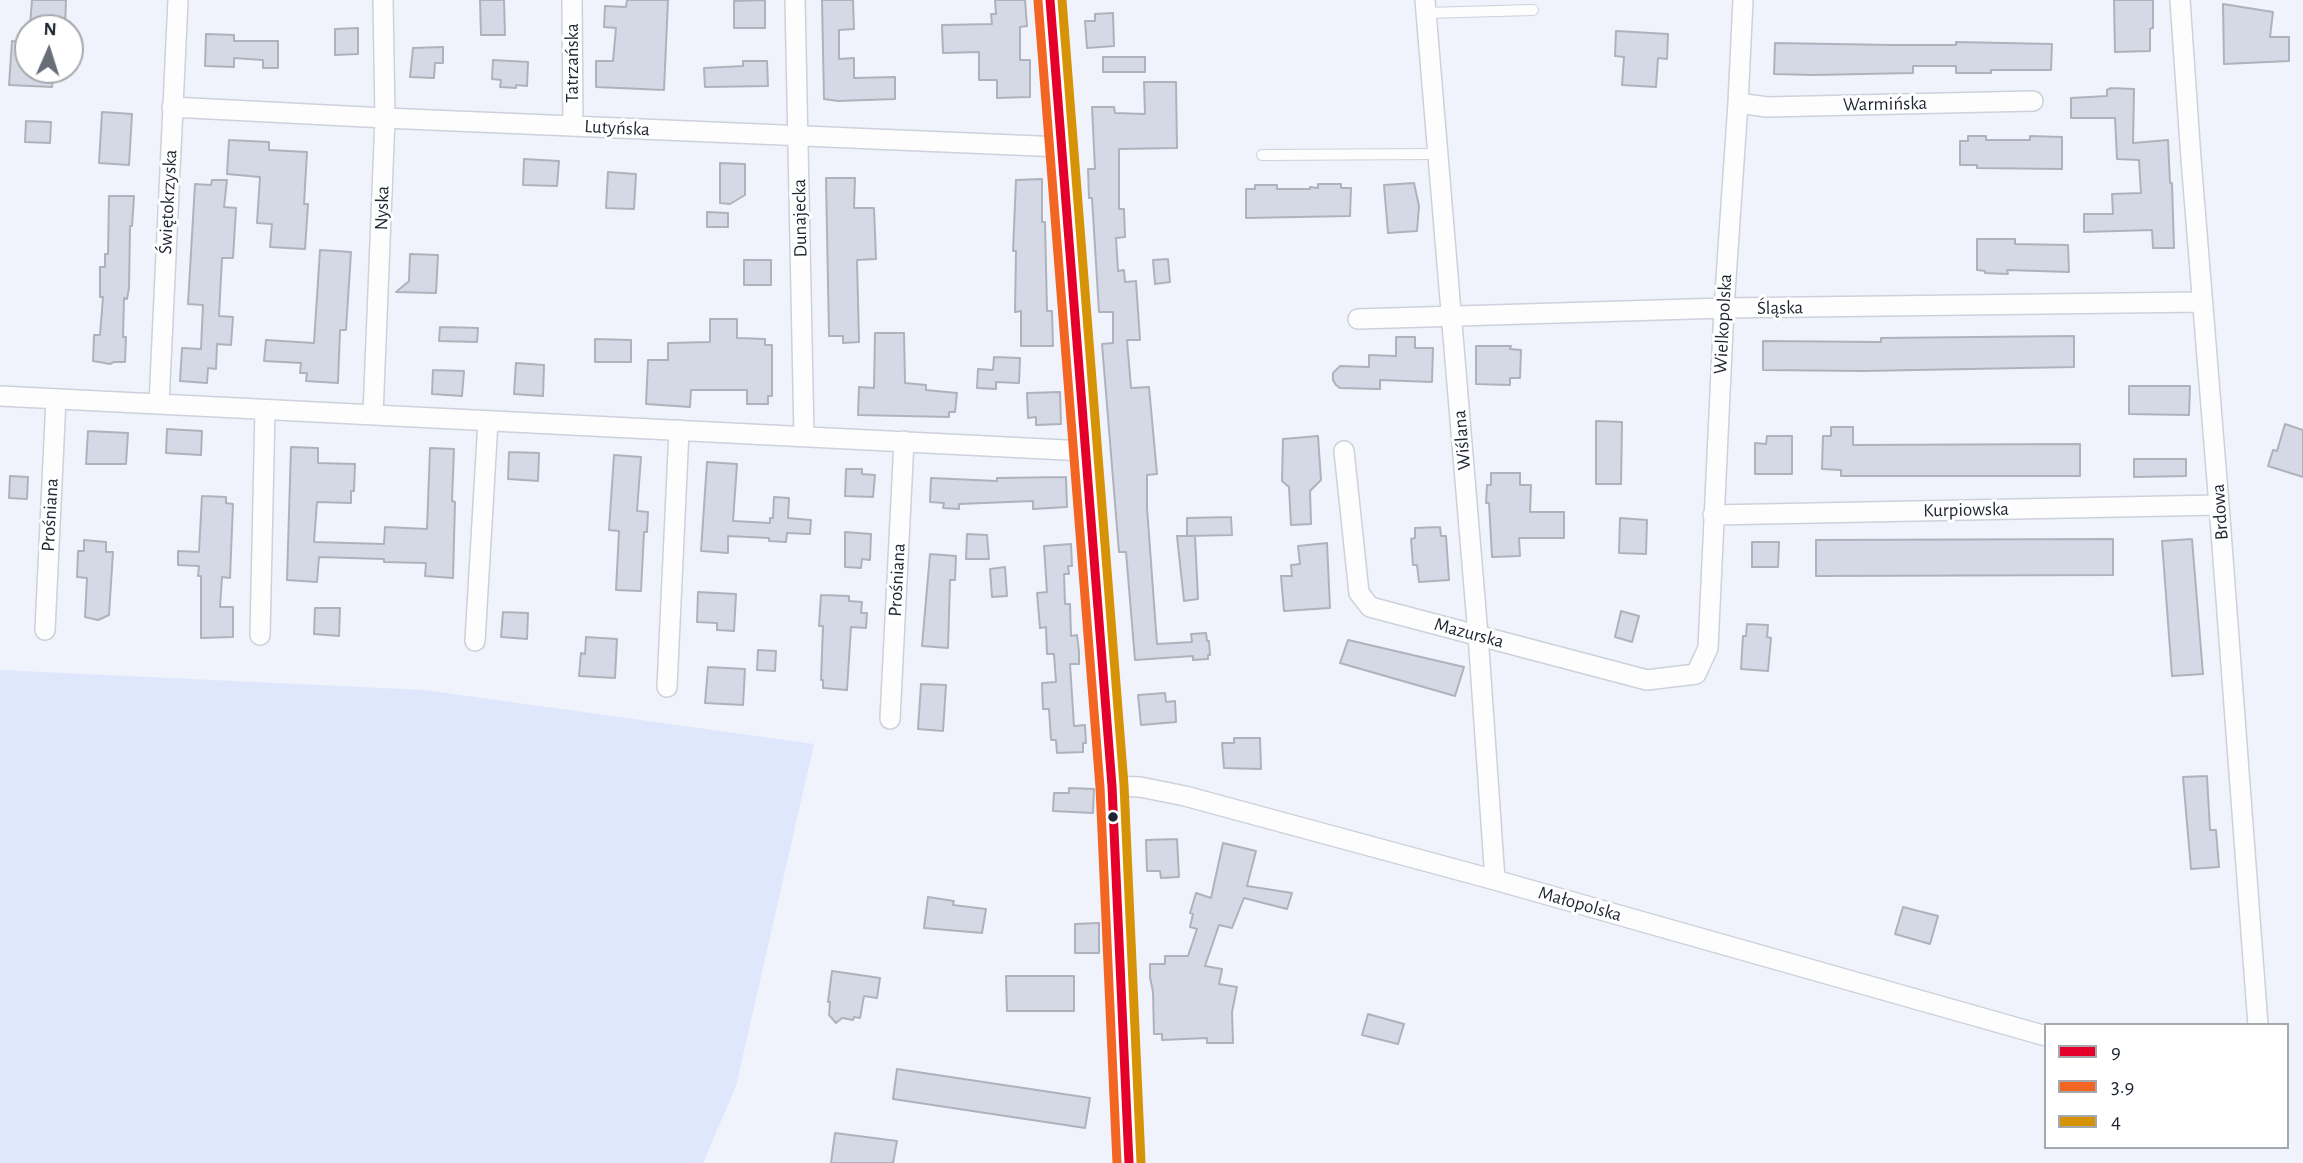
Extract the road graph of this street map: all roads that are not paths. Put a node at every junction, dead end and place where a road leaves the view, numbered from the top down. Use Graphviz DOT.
graph roads {
  1 [pos="178,0"];
  2 [pos="383,0"];
  3 [pos="572,0"];
  4 [pos="795,0"];
  5 [pos="1050,0"];
  6 [pos="1743,0"];
  7 [pos="2180,0"];
  8 [pos="1426,6"];
  9 [pos="1533,10"];
  10 [pos="2033,101"];
  11 [pos="1738,103"];
  12 [pos="172,107"];
  13 [pos="386,118"];
  14 [pos="573,126"];
  15 [pos="798,136"];
  16 [pos="1061,147"];
  17 [pos="1438,154"];
  18 [pos="1262,155"];
  19 [pos="2202,302"];
  20 [pos="1724,308"];
  21 [pos="1452,317"];
  22 [pos="1358,318"];
  23 [pos="0,396"];
  24 [pos="56,399"];
  25 [pos="159,404"];
  26 [pos="265,410"];
  27 [pos="373,415"];
  28 [pos="488,421"];
  29 [pos="678,430"];
  30 [pos="804,436"];
  31 [pos="904,442"];
  32 [pos="1085,451"];
  33 [pos="1344,451"];
  34 [pos="2219,505"];
  35 [pos="1713,515"];
  36 [pos="45,630"];
  37 [pos="260,635"];
  38 [pos="1478,635"];
  39 [pos="475,641"];
  40 [pos="1708,648"];
  41 [pos="667,687"];
  42 [pos="890,719"];
  43 [pos="1112,786"];
  44 [pos="1495,880"];
  45 [pos="2258,1023"];
  46 [pos="2044,1035"];
  47 [pos="1129,1163"];
  1 -- 12 [label="street, Świętokrzyska"];
  2 -- 13 [label="street, Nyska"];
  3 -- 14 [label="street, Tatrzańska"];
  4 -- 15 [label="street, Dunajecka"];
  5 -- 16 [label="street"];
  6 -- 11 [label="street, Wielkopolska"];
  7 -- 19 [label="street, Brdowa"];
  8 -- 9 [label="lane"];
  8 -- 17 [label="street, Wiślana"];
  10 -- 11 [label="street, Warmińska"];
  11 -- 20 [label="street, Wielkopolska"];
  12 -- 13 [label="street, Lutyńska"];
  12 -- 25 [label="street, Świętokrzyska"];
  13 -- 14 [label="street, Lutyńska"];
  13 -- 27 [label="street, Nyska"];
  14 -- 15 [label="street, Lutyńska"];
  15 -- 16 [label="street, Lutyńska"];
  15 -- 30 [label="street, Dunajecka"];
  16 -- 32 [label="street"];
  17 -- 18 [label="lane"];
  17 -- 21 [label="street, Wiślana"];
  19 -- 20 [label="street, Śląska"];
  19 -- 34 [label="street, Brdowa"];
  20 -- 21 [label="street, Śląska"];
  20 -- 35 [label="street, Wielkopolska"];
  21 -- 22 [label="street, Śląska"];
  21 -- 38 [label="street, Wiślana"];
  23 -- 24 [label="street"];
  24 -- 25 [label="street"];
  24 -- 36 [label="street, Prośniana"];
  25 -- 26 [label="street"];
  26 -- 27 [label="street"];
  26 -- 37 [label="street"];
  27 -- 28 [label="street"];
  28 -- 29 [label="street"];
  28 -- 39 [label="street"];
  29 -- 30 [label="street"];
  29 -- 41 [label="street"];
  30 -- 31 [label="street"];
  31 -- 32 [label="street"];
  31 -- 42 [label="street, Prośniana"];
  32 -- 43 [label="street"];
  33 -- 38 [label="street, Mazurska"];
  34 -- 35 [label="street, Kurpiowska"];
  34 -- 45 [label="street, Brdowa"];
  35 -- 40 [label="street, Wielkopolska"];
  38 -- 40 [label="street, Mazurska"];
  38 -- 44 [label="street, Wiślana"];
  43 -- 44 [label="street, Małopolska"];
  43 -- 47 [label="street"];
  44 -- 46 [label="street, Małopolska"];
}
